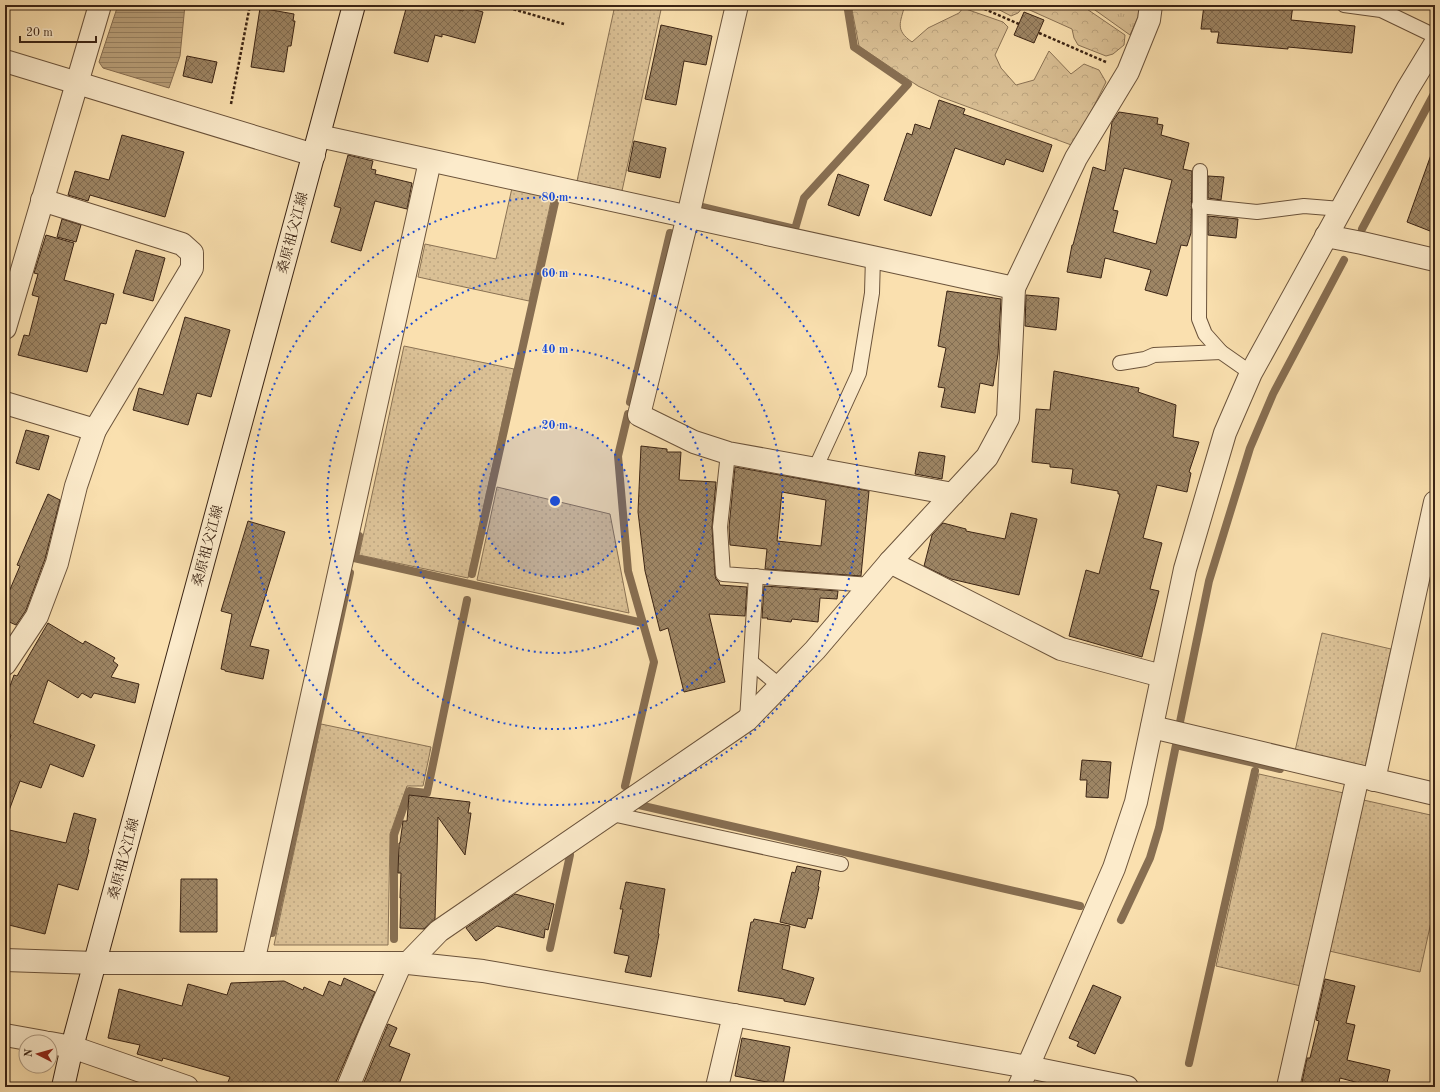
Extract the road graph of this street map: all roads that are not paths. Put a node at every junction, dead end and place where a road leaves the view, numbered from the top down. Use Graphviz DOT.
graph roads {
  1 [pos="100,5"];
  2 [pos="354,5"];
  3 [pos="737,5"];
  4 [pos="1151,5"];
  5 [pos="1344,5"];
  6 [pos="1435,36"];
  7 [pos="1435,44"];
  8 [pos="5,61"];
  9 [pos="77,83"];
  10 [pos="316,145"];
  11 [pos="430,161"];
  12 [pos="1200,171"];
  13 [pos="42,200"];
  14 [pos="1200,206"];
  15 [pos="1341,209"];
  16 [pos="688,216"];
  17 [pos="1326,236"];
  18 [pos="873,257"];
  19 [pos="1435,260"];
  20 [pos="1014,288"];
  21 [pos="5,328"];
  22 [pos="1221,352"];
  23 [pos="1120,362"];
  24 [pos="1251,373"];
  25 [pos="5,403"];
  26 [pos="96,430"];
  27 [pos="728,453"];
  28 [pos="815,468"];
  29 [pos="954,494"];
  30 [pos="1435,502"];
  31 [pos="890,562"];
  32 [pos="756,576"];
  33 [pos="871,585"];
  34 [pos="751,662"];
  35 [pos="5,664"];
  36 [pos="1162,676"];
  37 [pos="780,686"];
  38 [pos="747,720"];
  39 [pos="1152,727"];
  40 [pos="1366,778"];
  41 [pos="1435,794"];
  42 [pos="612,814"];
  43 [pos="841,864"];
  44 [pos="5,960"];
  45 [pos="95,963"];
  46 [pos="253,963"];
  47 [pos="405,963"];
  48 [pos="734,1015"];
  49 [pos="5,1035"];
  50 [pos="18,1037"];
  51 [pos="58,1044"];
  52 [pos="72,1047"];
  53 [pos="1028,1067"];
  54 [pos="63,1087"];
  55 [pos="187,1087"];
  56 [pos="348,1087"];
  57 [pos="717,1087"];
  58 [pos="1019,1087"];
  59 [pos="1127,1087"];
  60 [pos="1288,1087"];
  1 -- 9 [label="street"];
  2 -- 10 [label="street, 桑原祖父江線"];
  3 -- 16 [label="street"];
  4 -- 20 [label="street"];
  5 -- 6 [label="lane"];
  7 -- 15 [label="street"];
  8 -- 9 [label="street"];
  9 -- 10 [label="street"];
  9 -- 13 [label="street"];
  10 -- 11 [label="street"];
  10 -- 45 [label="street, 桑原祖父江線"];
  11 -- 16 [label="street"];
  11 -- 46 [label="street"];
  12 -- 14 [label="lane"];
  13 -- 21 [label="street"];
  13 -- 26 [label="street"];
  14 -- 15 [label="lane"];
  14 -- 22 [label="lane"];
  15 -- 17 [label="street"];
  16 -- 18 [label="street"];
  16 -- 27 [label="street"];
  17 -- 19 [label="street"];
  17 -- 24 [label="street"];
  18 -- 20 [label="street"];
  18 -- 28 [label="lane"];
  20 -- 29 [label="street"];
  22 -- 23 [label="lane"];
  22 -- 24 [label="lane"];
  24 -- 36 [label="street"];
  25 -- 26 [label="street"];
  26 -- 35 [label="street"];
  27 -- 28 [label="street"];
  27 -- 32 [label="lane"];
  28 -- 29 [label="street"];
  29 -- 31 [label="street"];
  30 -- 40 [label="street"];
  31 -- 33 [label="street"];
  31 -- 36 [label="street"];
  32 -- 33 [label="lane"];
  32 -- 34 [label="lane"];
  33 -- 37 [label="street"];
  34 -- 37 [label="lane"];
  34 -- 38 [label="lane"];
  36 -- 39 [label="street"];
  37 -- 38 [label="street"];
  38 -- 42 [label="street"];
  39 -- 40 [label="street"];
  39 -- 53 [label="street"];
  40 -- 41 [label="street"];
  40 -- 60 [label="street"];
  42 -- 43 [label="lane"];
  42 -- 47 [label="street"];
  44 -- 45 [label="street"];
  45 -- 46 [label="street"];
  45 -- 52 [label="street, 桑原祖父江線"];
  46 -- 47 [label="street"];
  47 -- 48 [label="street"];
  47 -- 56 [label="street"];
  48 -- 53 [label="street"];
  48 -- 57 [label="street"];
  49 -- 50 [label="street"];
  51 -- 52 [label="street"];
  52 -- 54 [label="street, 桑原祖父江線"];
  52 -- 55 [label="street"];
  53 -- 58 [label="street"];
  53 -- 59 [label="street"];
}
